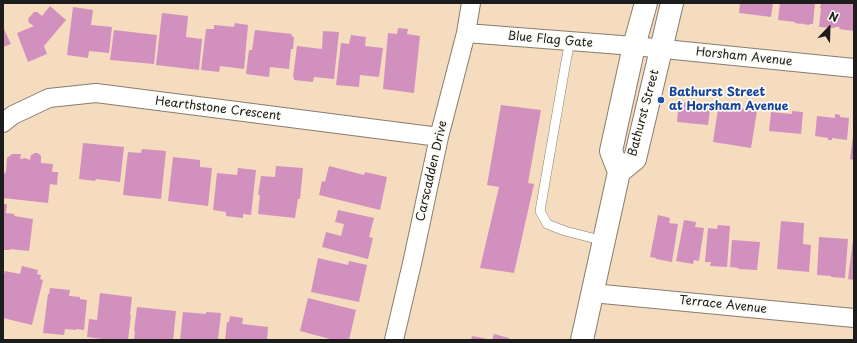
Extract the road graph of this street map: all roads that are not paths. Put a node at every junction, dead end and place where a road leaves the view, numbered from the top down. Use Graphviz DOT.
graph roads {
  1 [pos="471,3"];
  2 [pos="646,3"];
  3 [pos="672,3"];
  4 [pos="466,33"];
  5 [pos="570,41"];
  6 [pos="634,46"];
  7 [pos="661,49"];
  8 [pos="854,68"];
  9 [pos="3,123"];
  10 [pos="440,137"];
  11 [pos="619,172"];
  12 [pos="604,240"];
  13 [pos="592,293"];
  14 [pos="854,318"];
  15 [pos="394,340"];
  16 [pos="582,340"];
  1 -- 4 [label="street, Carscadden Drive"];
  2 -- 6 [label="main road, Bathurst Street"];
  3 -- 7 [label="main road, Bathurst Street"];
  4 -- 5 [label="street, Blue Flag Gate"];
  4 -- 10 [label="street, Carscadden Drive"];
  5 -- 6 [label="street, Blue Flag Gate"];
  5 -- 12 [label="lane"];
  6 -- 7 [label="street, Horsham Avenue"];
  6 -- 11 [label="main road, Bathurst Street"];
  7 -- 8 [label="street, Horsham Avenue"];
  7 -- 11 [label="main road, Bathurst Street"];
  9 -- 10 [label="street, Hearthstone Crescent"];
  10 -- 15 [label="street, Carscadden Drive"];
  11 -- 12 [label="main road"];
  12 -- 13 [label="main road"];
  13 -- 14 [label="street, Terrace Avenue"];
  13 -- 16 [label="main road"];
}
